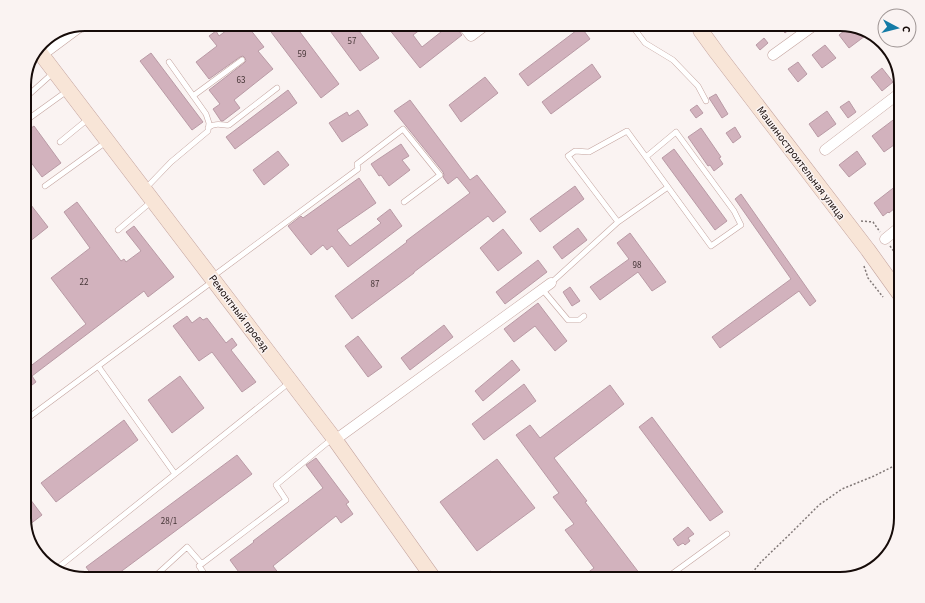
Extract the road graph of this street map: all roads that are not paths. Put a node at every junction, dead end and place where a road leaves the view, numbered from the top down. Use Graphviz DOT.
graph roads {
  1 [pos="467,31"];
  2 [pos="478,31"];
  3 [pos="636,31"];
  4 [pos="700,31"];
  5 [pos="807,31"];
  6 [pos="70,33"];
  7 [pos="43,51"];
  8 [pos="41,54"];
  9 [pos="773,56"];
  10 [pos="242,60"];
  11 [pos="169,62"];
  12 [pos="54,71"];
  13 [pos="277,88"];
  14 [pos="68,90"];
  15 [pos="31,92"];
  16 [pos="193,96"];
  17 [pos="894,97"];
  18 [pos="706,101"];
  19 [pos="31,117"];
  20 [pos="90,118"];
  21 [pos="208,128"];
  22 [pos="107,140"];
  23 [pos="60,142"];
  24 [pos="825,150"];
  25 [pos="646,157"];
  26 [pos="46,186"];
  27 [pos="668,187"];
  28 [pos="149,195"];
  29 [pos="404,202"];
  30 [pos="618,222"];
  31 [pos="118,230"];
  32 [pos="894,232"];
  33 [pos="885,239"];
  34 [pos="213,279"];
  35 [pos="551,283"];
  36 [pos="894,286"];
  37 [pos="542,289"];
  38 [pos="584,316"];
  39 [pos="98,366"];
  40 [pos="291,381"];
  41 [pos="31,416"];
  42 [pos="334,439"];
  43 [pos="175,474"];
  44 [pos="727,534"];
  45 [pos="202,563"];
  46 [pos="61,566"];
  47 [pos="160,572"];
  48 [pos="203,572"];
  49 [pos="429,572"];
  50 [pos="675,572"];
  1 -- 2 [label="street"];
  3 -- 18 [label="lane"];
  4 -- 36 [label="street, Машиностроительная улица"];
  5 -- 9 [label="street"];
  6 -- 7 [label="street"];
  8 -- 12 [label="street, Ремонтный проезд"];
  10 -- 16 [label="lane"];
  11 -- 16 [label="lane"];
  12 -- 14 [label="street, Ремонтный проезд"];
  12 -- 15 [label="lane"];
  13 -- 21 [label="lane"];
  14 -- 19 [label="lane"];
  14 -- 20 [label="street, Ремонтный проезд"];
  16 -- 21 [label="lane"];
  17 -- 24 [label="street"];
  20 -- 22 [label="street, Ремонтный проезд"];
  20 -- 23 [label="lane"];
  21 -- 28 [label="lane"];
  22 -- 26 [label="lane"];
  22 -- 28 [label="street, Ремонтный проезд"];
  25 -- 27 [label="lane"];
  25 -- 27 [label="lane"];
  25 -- 30 [label="lane"];
  27 -- 30 [label="lane"];
  28 -- 31 [label="lane"];
  28 -- 34 [label="street, Ремонтный проезд"];
  29 -- 34 [label="lane"];
  30 -- 35 [label="lane"];
  32 -- 33 [label="street"];
  34 -- 39 [label="lane"];
  34 -- 40 [label="street, Ремонтный проезд"];
  35 -- 37 [label="street"];
  37 -- 38 [label="lane"];
  37 -- 42 [label="street"];
  39 -- 41 [label="lane"];
  39 -- 43 [label="lane"];
  40 -- 42 [label="street, Ремонтный проезд"];
  40 -- 43 [label="lane"];
  42 -- 45 [label="lane"];
  42 -- 49 [label="street, Ремонтный проезд"];
  43 -- 46 [label="lane"];
  44 -- 50 [label="lane"];
  45 -- 47 [label="lane"];
  45 -- 48 [label="lane"];
}
